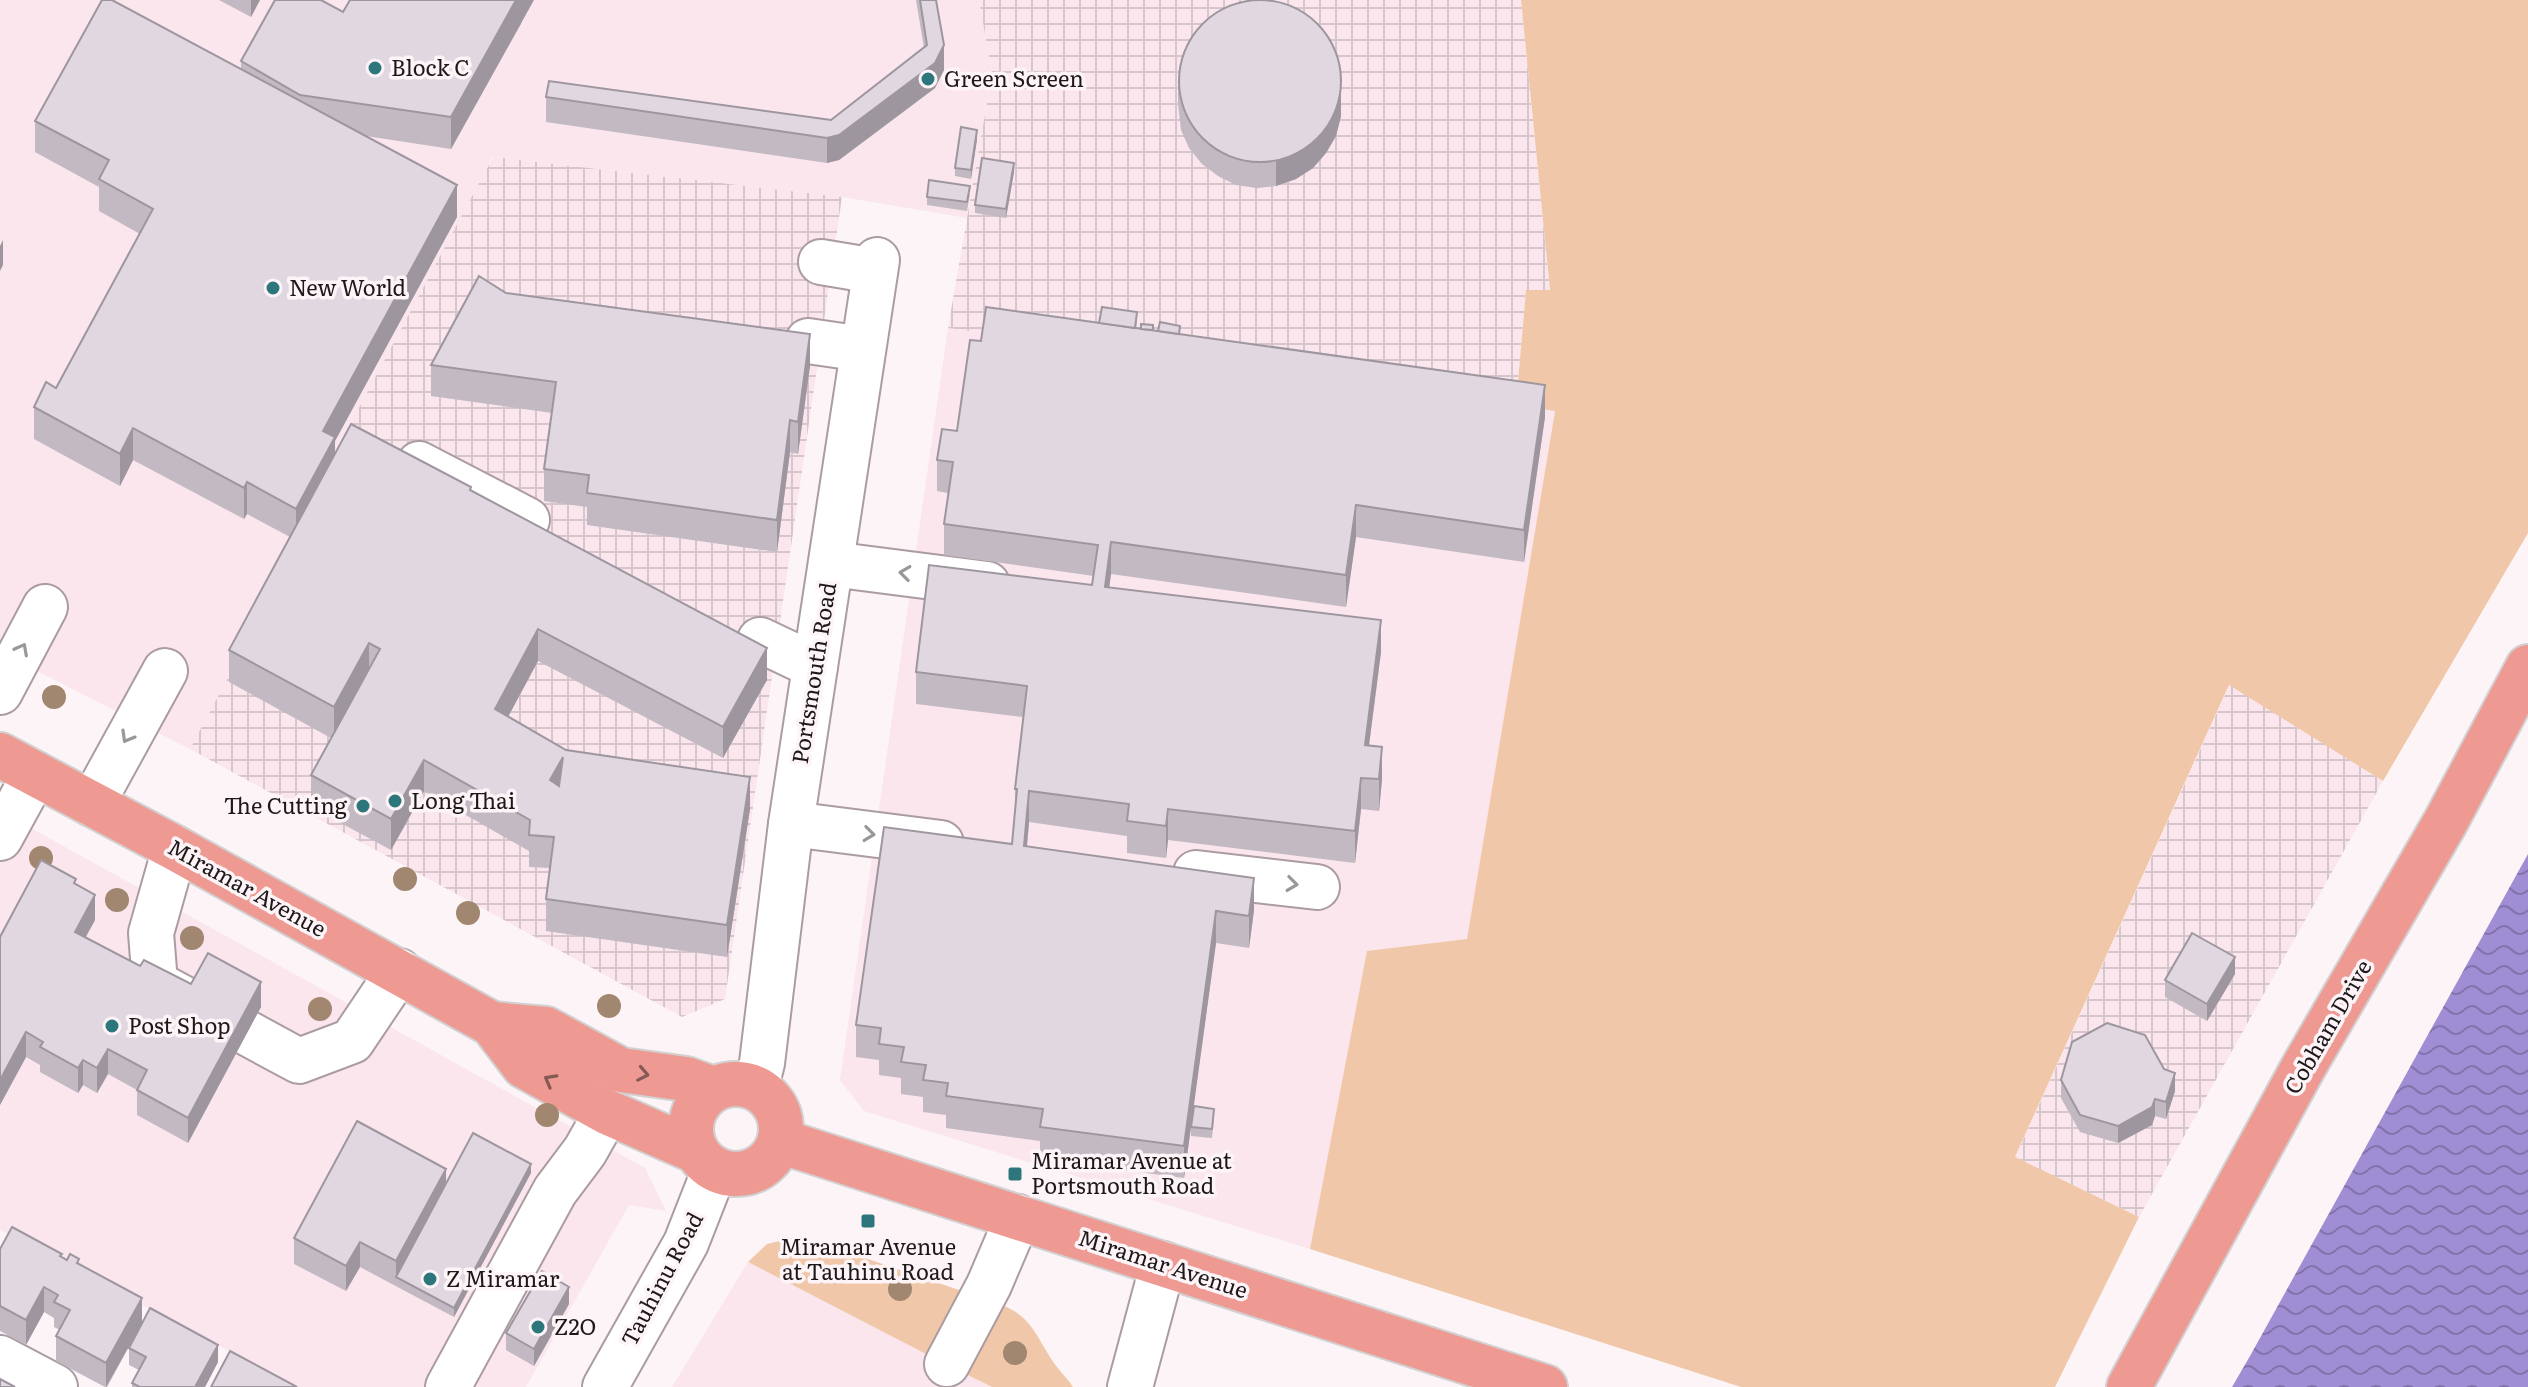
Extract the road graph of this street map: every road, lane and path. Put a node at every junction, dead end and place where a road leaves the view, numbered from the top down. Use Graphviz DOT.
graph roads {
  1 [pos="821,262"];
  2 [pos="808,341"];
  3 [pos="863,349"];
  4 [pos="396,452"];
  5 [pos="527,520"];
  6 [pos="831,564"];
  7 [pos="1028,589"];
  8 [pos="45,607"];
  9 [pos="760,640"];
  10 [pos="815,666"];
  11 [pos="2528,667"];
  12 [pos="165,671"];
  13 [pos="0,692"];
  14 [pos="18,764"];
  15 [pos="92,804"];
  16 [pos="791,824"];
  17 [pos="0,838"];
  18 [pos="175,848"];
  19 [pos="980,848"];
  20 [pos="1164,869"];
  21 [pos="1317,887"];
  22 [pos="399,971"];
  23 [pos="492,1024"];
  24 [pos="756,1087"];
  25 [pos="713,1089"];
  26 [pos="607,1112"];
  27 [pos="780,1141"];
  28 [pos="705,1160"];
  29 [pos="1018,1217"];
  30 [pos="1163,1264"];
  31 [pos="0,1358"];
  32 [pos="947,1364"];
  33 [pos="55,1387"];
  34 [pos="448,1387"];
  35 [pos="605,1387"];
  36 [pos="1130,1387"];
  37 [pos="1545,1387"];
  38 [pos="2129,1387"];
  1 -- 3 [label="street, Portsmouth Road"];
  2 -- 3 [label="street"];
  3 -- 6 [label="street, Portsmouth Road"];
  4 -- 5 [label="street"];
  7 -- 6 [label="street, one-way"];
  6 -- 10 [label="street, Portsmouth Road"];
  13 -- 8 [label="street, one-way"];
  9 -- 10 [label="street"];
  10 -- 16 [label="street, Portsmouth Road"];
  11 -- 38 [label="main road, Cobham Drive"];
  12 -- 15 [label="street, one-way"];
  14 -- 15 [label="main road, Miramar Avenue"];
  14 -- 17 [label="street"];
  15 -- 18 [label="main road, Miramar Avenue"];
  16 -- 19 [label="street, one-way"];
  16 -- 24 [label="street, Portsmouth Road"];
  18 -- 22 [label="main road, Miramar Avenue"];
  18 -- 22 [label="street"];
  20 -- 21 [label="street, one-way"];
  22 -- 23 [label="main road, Miramar Avenue"];
  23 -- 25 [label="main road, Miramar Avenue, one-way"];
  26 -- 23 [label="main road, Miramar Avenue, one-way"];
  24 -- 25 [label="main road"];
  24 -- 27 [label="main road"];
  25 -- 28 [label="main road"];
  26 -- 28 [label="main road, Miramar Avenue"];
  26 -- 34 [label="street"];
  27 -- 28 [label="main road"];
  27 -- 29 [label="main road, Miramar Avenue"];
  28 -- 35 [label="street, Tauhinu Road"];
  29 -- 30 [label="main road, Miramar Avenue"];
  29 -- 32 [label="street"];
  30 -- 36 [label="street"];
  30 -- 37 [label="main road, Miramar Avenue"];
  31 -- 33 [label="street"];
}
